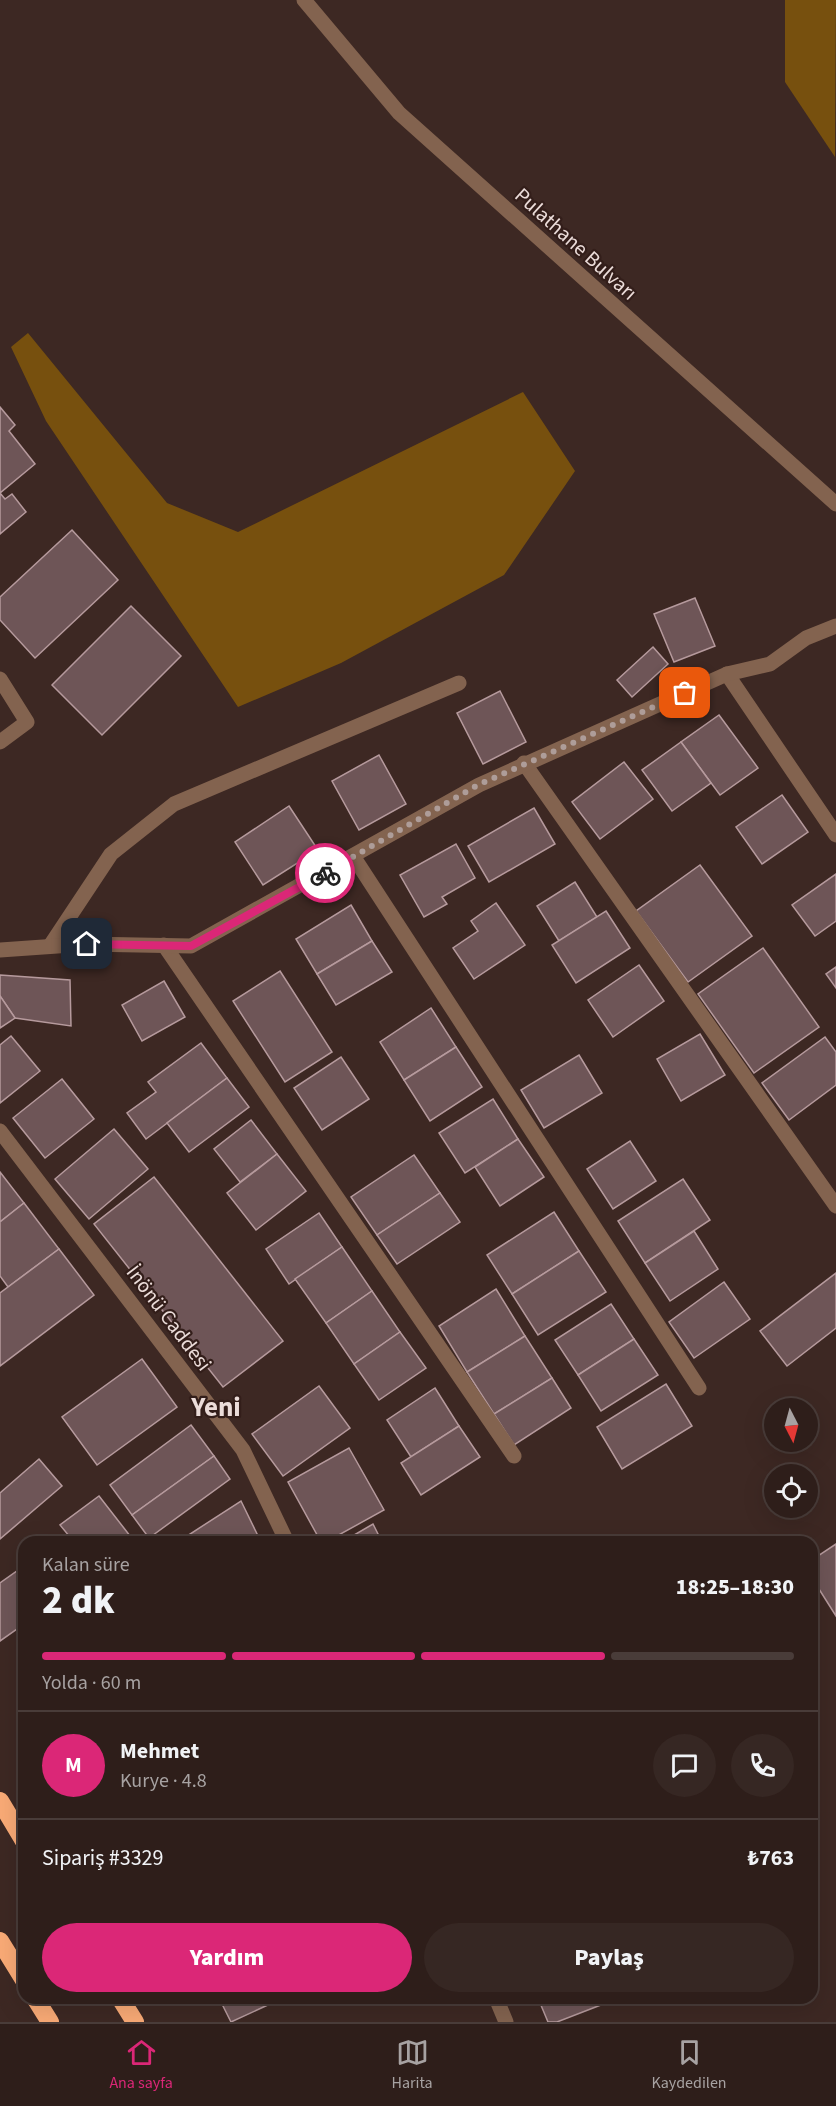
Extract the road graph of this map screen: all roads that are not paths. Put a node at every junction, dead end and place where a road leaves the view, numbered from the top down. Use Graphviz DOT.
graph roads {
  1 [pos="303,0"];
  2 [pos="836,504"];
  3 [pos="836,626"];
  4 [pos="727,674"];
  5 [pos="0,679"];
  6 [pos="459,683"];
  7 [pos="0,742"];
  8 [pos="524,763"];
  9 [pos="836,835"];
  10 [pos="353,856"];
  11 [pos="164,945"];
  12 [pos="50,946"];
  13 [pos="0,950"];
  14 [pos="0,1131"];
  15 [pos="836,1206"];
  16 [pos="699,1388"];
  17 [pos="514,1456"];
  18 [pos="284,1536"];
  19 [pos="0,1801"];
  20 [pos="18,1830"];
  21 [pos="0,1941"];
  22 [pos="18,1970"];
  23 [pos="39,2004"];
  24 [pos="124,2004"];
  25 [pos="498,2004"];
  26 [pos="50,2022"];
  27 [pos="135,2022"];
  28 [pos="506,2022"];
  1 -- 2 [label="street, Pulathane Bulvarı"];
  3 -- 4 [label="street"];
  4 -- 8 [label="street"];
  4 -- 9 [label="street"];
  5 -- 7 [label="street"];
  6 -- 12 [label="street"];
  8 -- 10 [label="street"];
  8 -- 15 [label="street"];
  10 -- 11 [label="street"];
  10 -- 16 [label="street"];
  11 -- 12 [label="street"];
  11 -- 17 [label="street"];
  12 -- 13 [label="street"];
  14 -- 18 [label="street, İnönü Caddesi"];
  19 -- 20 [label="highway"];
  21 -- 22 [label="highway"];
  23 -- 26 [label="highway"];
  24 -- 27 [label="highway"];
  25 -- 28 [label="street"];
}
